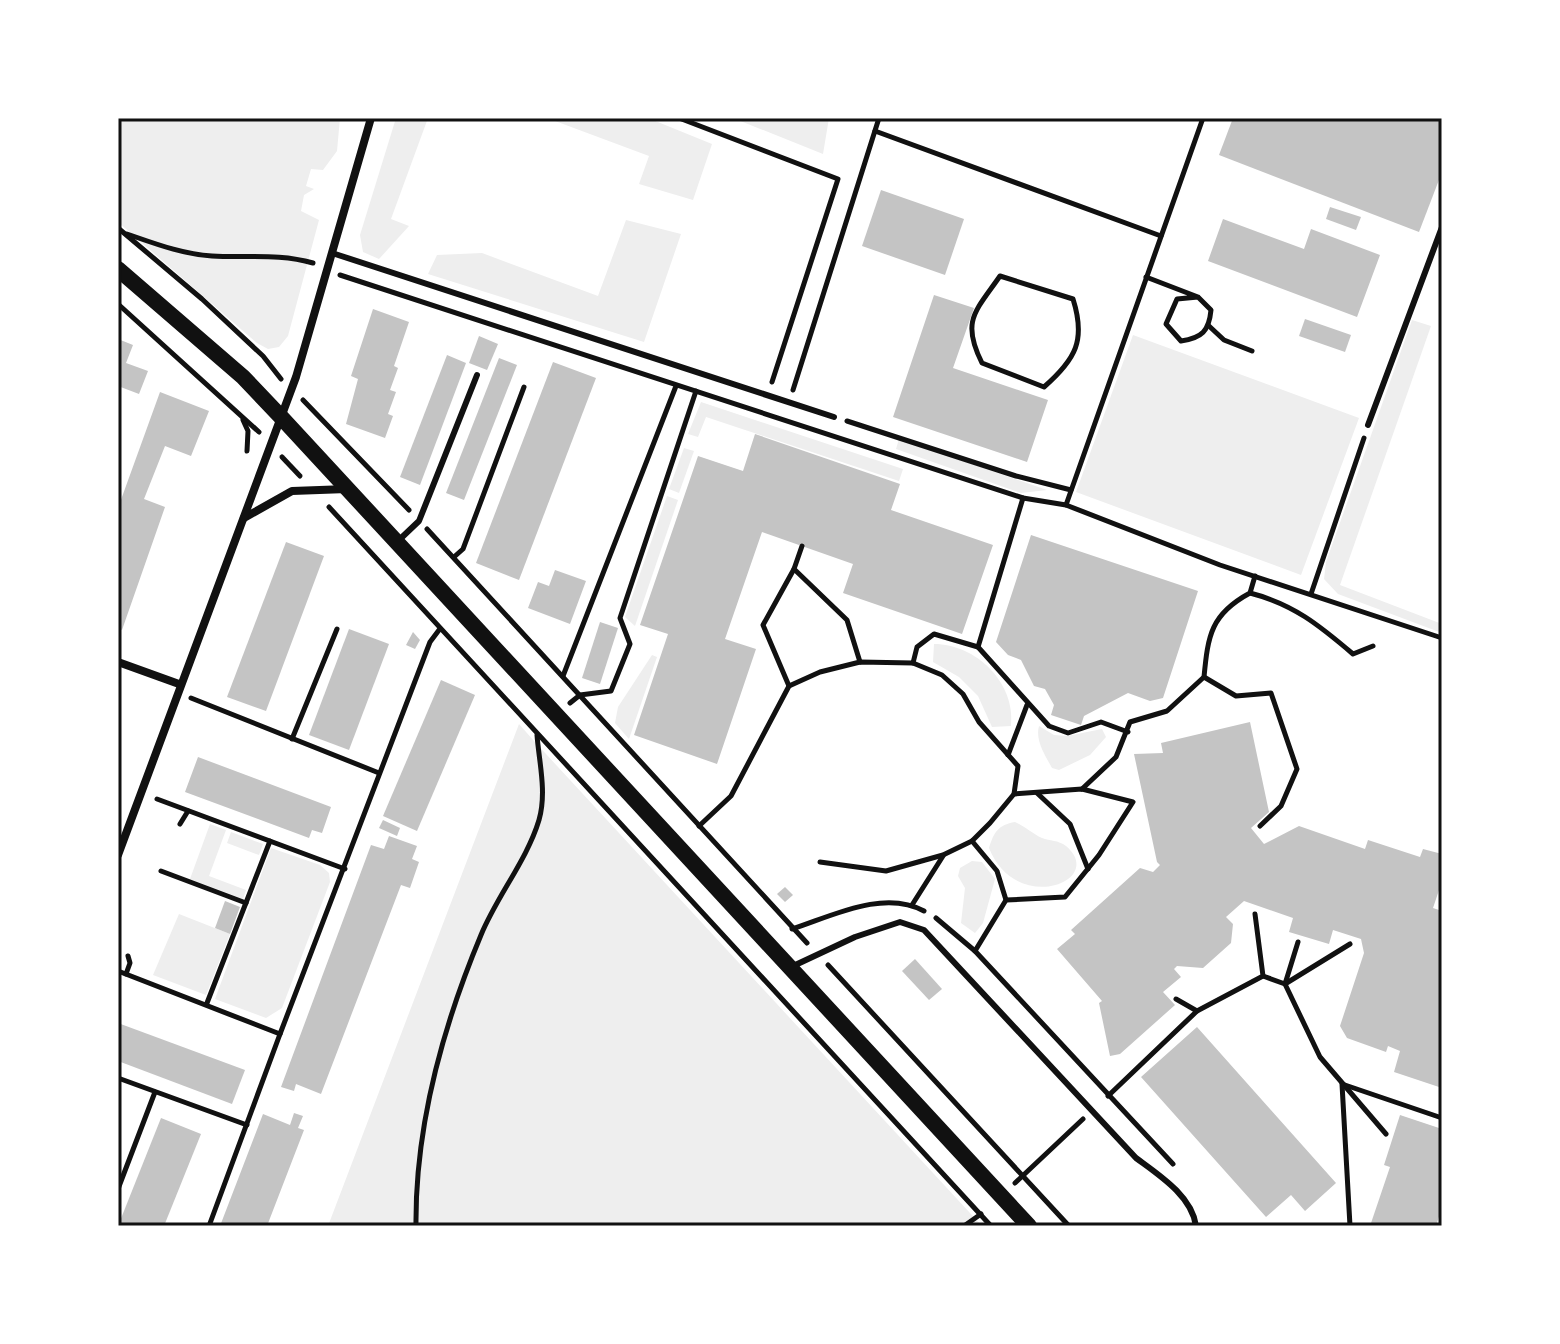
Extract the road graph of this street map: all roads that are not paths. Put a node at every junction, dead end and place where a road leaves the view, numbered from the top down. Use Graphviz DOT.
graph roads {
  1 [pos="371,118"];
  2 [pos="1442,227"];
  3 [pos="332,253"];
  4 [pos="118,269"];
  5 [pos="477,375"];
  6 [pos="281,417"];
  7 [pos="834,417"];
  8 [pos="1368,425"];
  9 [pos="348,488"];
  10 [pos="243,519"];
  11 [pos="398,541"];
  12 [pos="118,662"];
  13 [pos="179,684"];
  14 [pos="118,855"];
  15 [pos="790,968"];
  16 [pos="1029,1226"];
  17 [pos="1196,1226"];
  1 -- 3 [label="street"];
  2 -- 8 [label="lane"];
  3 -- 6 [label="street"];
  3 -- 7 [label="lane"];
  4 -- 6 [label="main road"];
  5 -- 11 [label="lane"];
  6 -- 9 [label="main road"];
  6 -- 10 [label="street"];
  9 -- 10 [label="street"];
  9 -- 11 [label="main road"];
  10 -- 13 [label="street"];
  11 -- 15 [label="main road"];
  12 -- 13 [label="street"];
  13 -- 14 [label="street"];
  15 -- 16 [label="main road"];
  15 -- 17 [label="lane"];
}
